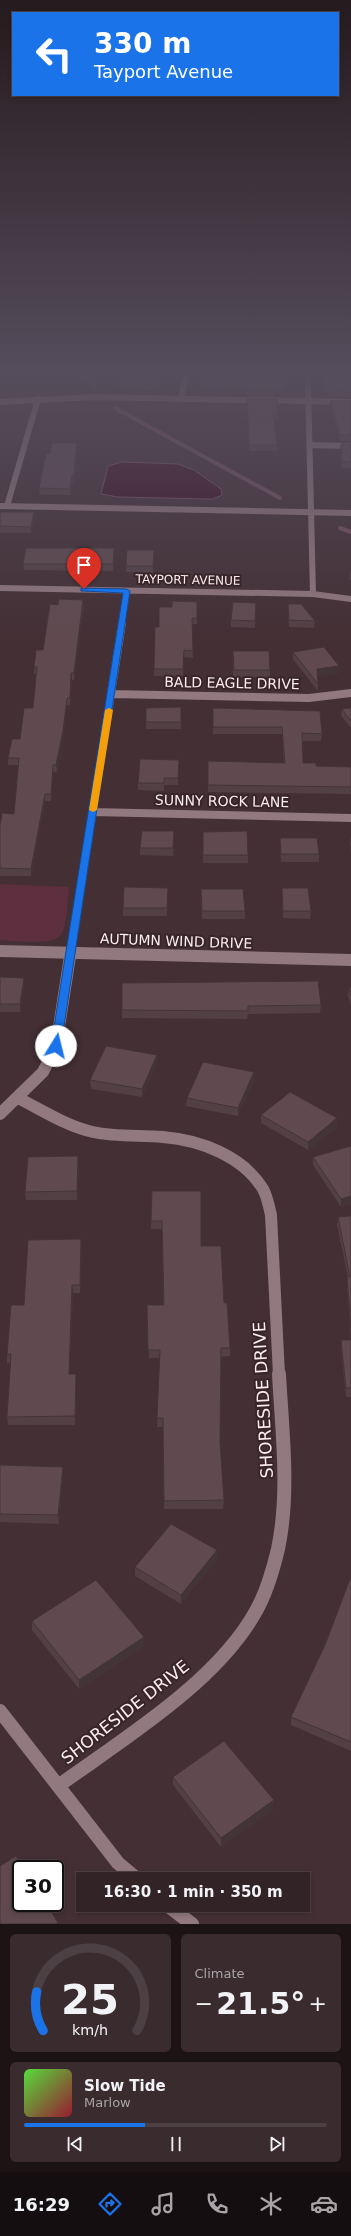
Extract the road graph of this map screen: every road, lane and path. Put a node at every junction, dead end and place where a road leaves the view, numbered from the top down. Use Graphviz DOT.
graph roads {
  1 [pos="18,461"];
  2 [pos="309,461"];
  3 [pos="4,506"];
  4 [pos="311,512"];
  5 [pos="351,513"];
  6 [pos="0,588"];
  7 [pos="126,591"];
  8 [pos="313,594"];
  9 [pos="351,599"];
  10 [pos="351,693"];
  11 [pos="112,694"];
  12 [pos="93,812"];
  13 [pos="351,818"];
  14 [pos="0,951"];
  15 [pos="71,952"];
  16 [pos="351,960"];
  17 [pos="18,1098"];
  18 [pos="0,1114"];
  19 [pos="0,1711"];
  20 [pos="58,1786"];
  21 [pos="129,1872"];
  22 [pos="176,1912"];
  23 [pos="192,1924"];
  1 -- 3 [label="street"];
  2 -- 4 [label="street"];
  3 -- 4 [label="street"];
  4 -- 5 [label="street"];
  4 -- 8 [label="street"];
  6 -- 7 [label="street, TAYPORT AVENUE"];
  7 -- 8 [label="street, TAYPORT AVENUE"];
  7 -- 11 [label="street"];
  8 -- 9 [label="street, TAYPORT AVENUE"];
  10 -- 11 [label="street, BALD EAGLE DRIVE"];
  11 -- 12 [label="street"];
  12 -- 13 [label="street, SUNNY ROCK LANE"];
  12 -- 15 [label="street"];
  14 -- 15 [label="street, AUTUMN WIND DRIVE"];
  15 -- 16 [label="street, AUTUMN WIND DRIVE"];
  15 -- 17 [label="street"];
  17 -- 18 [label="street"];
  17 -- 20 [label="street, SHORESIDE DRIVE"];
  19 -- 20 [label="street"];
  20 -- 21 [label="street"];
  22 -- 23 [label="street"];
}
